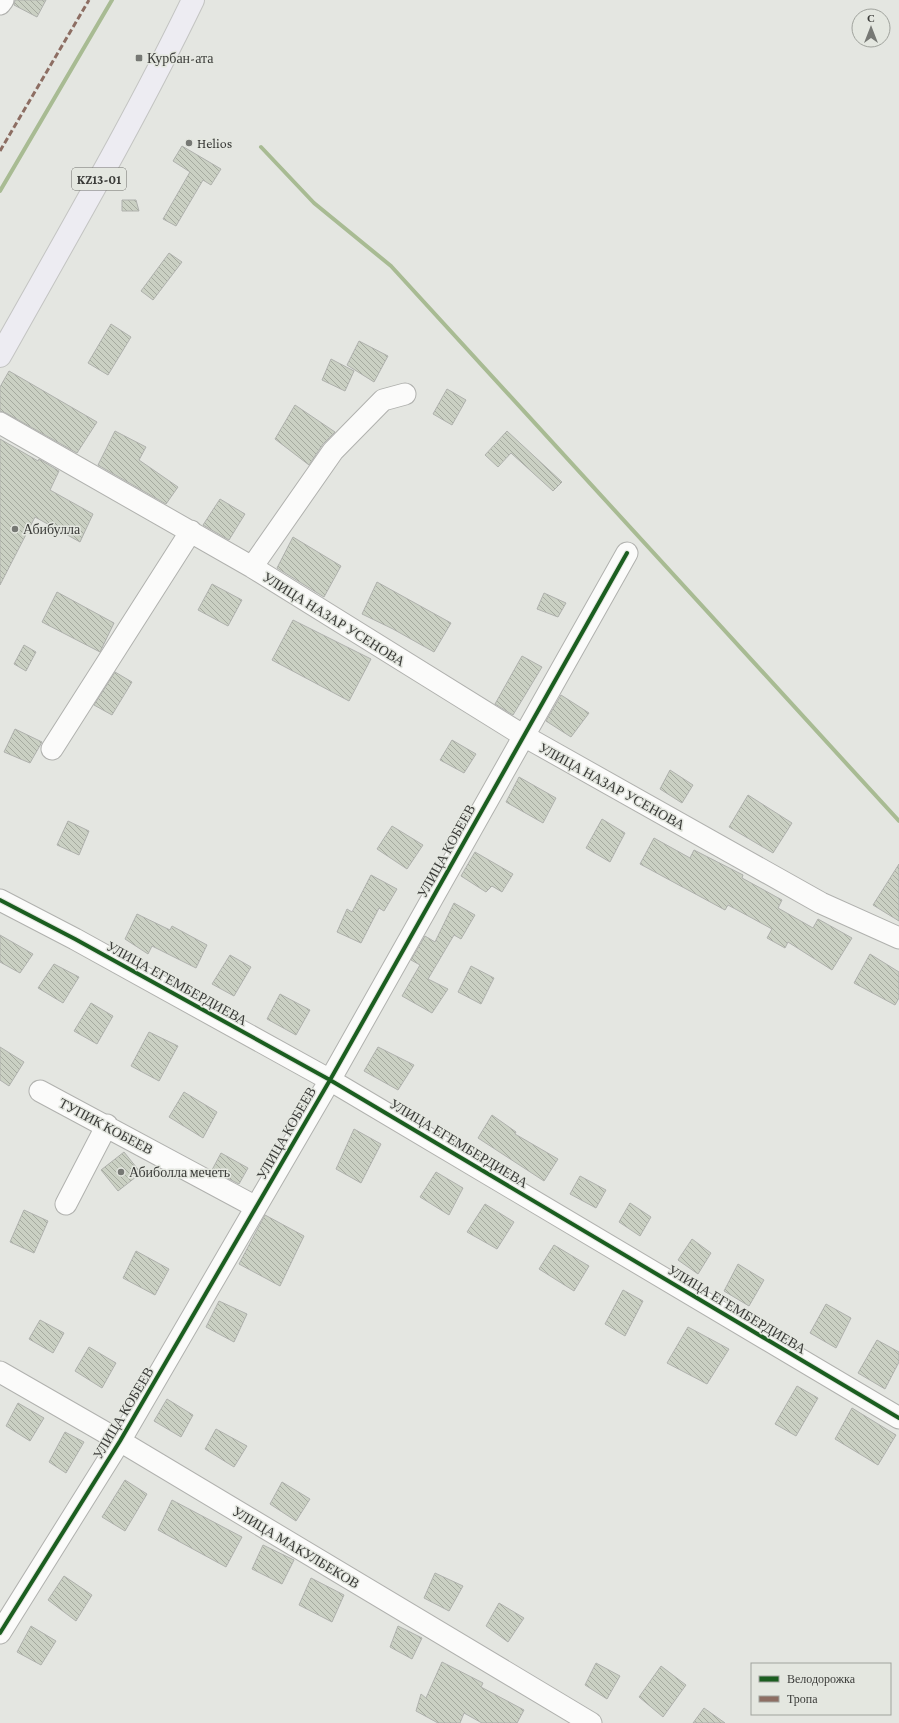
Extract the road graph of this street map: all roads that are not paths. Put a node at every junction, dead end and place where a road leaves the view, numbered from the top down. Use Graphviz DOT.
graph roads {
  1 [pos="2,0"];
  2 [pos="193,0"];
  3 [pos="0,4"];
  4 [pos="0,356"];
  5 [pos="405,394"];
  6 [pos="0,423"];
  7 [pos="191,531"];
  8 [pos="627,553"];
  9 [pos="252,567"];
  10 [pos="524,736"];
  11 [pos="52,749"];
  12 [pos="0,900"];
  13 [pos="899,938"];
  14 [pos="330,1080"];
  15 [pos="40,1091"];
  16 [pos="107,1126"];
  17 [pos="66,1204"];
  18 [pos="256,1207"];
  19 [pos="0,1372"];
  20 [pos="899,1418"];
  21 [pos="120,1441"];
  22 [pos="0,1633"];
  23 [pos="591,1723"];
  1 -- 3 [label="street"];
  2 -- 4 [label="main road, KZ13-01"];
  5 -- 9 [label="street, УЛИЦА НАЗАР УСЕНОВА"];
  6 -- 7 [label="street, УЛИЦА НАЗАР УСЕНОВА"];
  7 -- 9 [label="street, УЛИЦА НАЗАР УСЕНОВА"];
  7 -- 11 [label="street"];
  8 -- 10 [label="street, УЛИЦА КОБЕЕВ"];
  9 -- 10 [label="street, УЛИЦА НАЗАР УСЕНОВА"];
  10 -- 13 [label="street, УЛИЦА НАЗАР УСЕНОВА"];
  10 -- 14 [label="street, УЛИЦА КОБЕЕВ"];
  12 -- 14 [label="street, УЛИЦА ЕГЕМБЕРДИЕВА"];
  14 -- 18 [label="street, УЛИЦА КОБЕЕВ"];
  14 -- 20 [label="street, УЛИЦА ЕГЕМБЕРДИЕВА"];
  15 -- 16 [label="street, ТУПИК КОБЕЕВ"];
  16 -- 17 [label="street"];
  16 -- 18 [label="street, ТУПИК КОБЕЕВ"];
  18 -- 21 [label="street, УЛИЦА КОБЕЕВ"];
  19 -- 21 [label="street, УЛИЦА МАКУЛБЕКОВ"];
  21 -- 22 [label="street, УЛИЦА КОБЕЕВ"];
  21 -- 23 [label="street, УЛИЦА МАКУЛБЕКОВ"];
}
